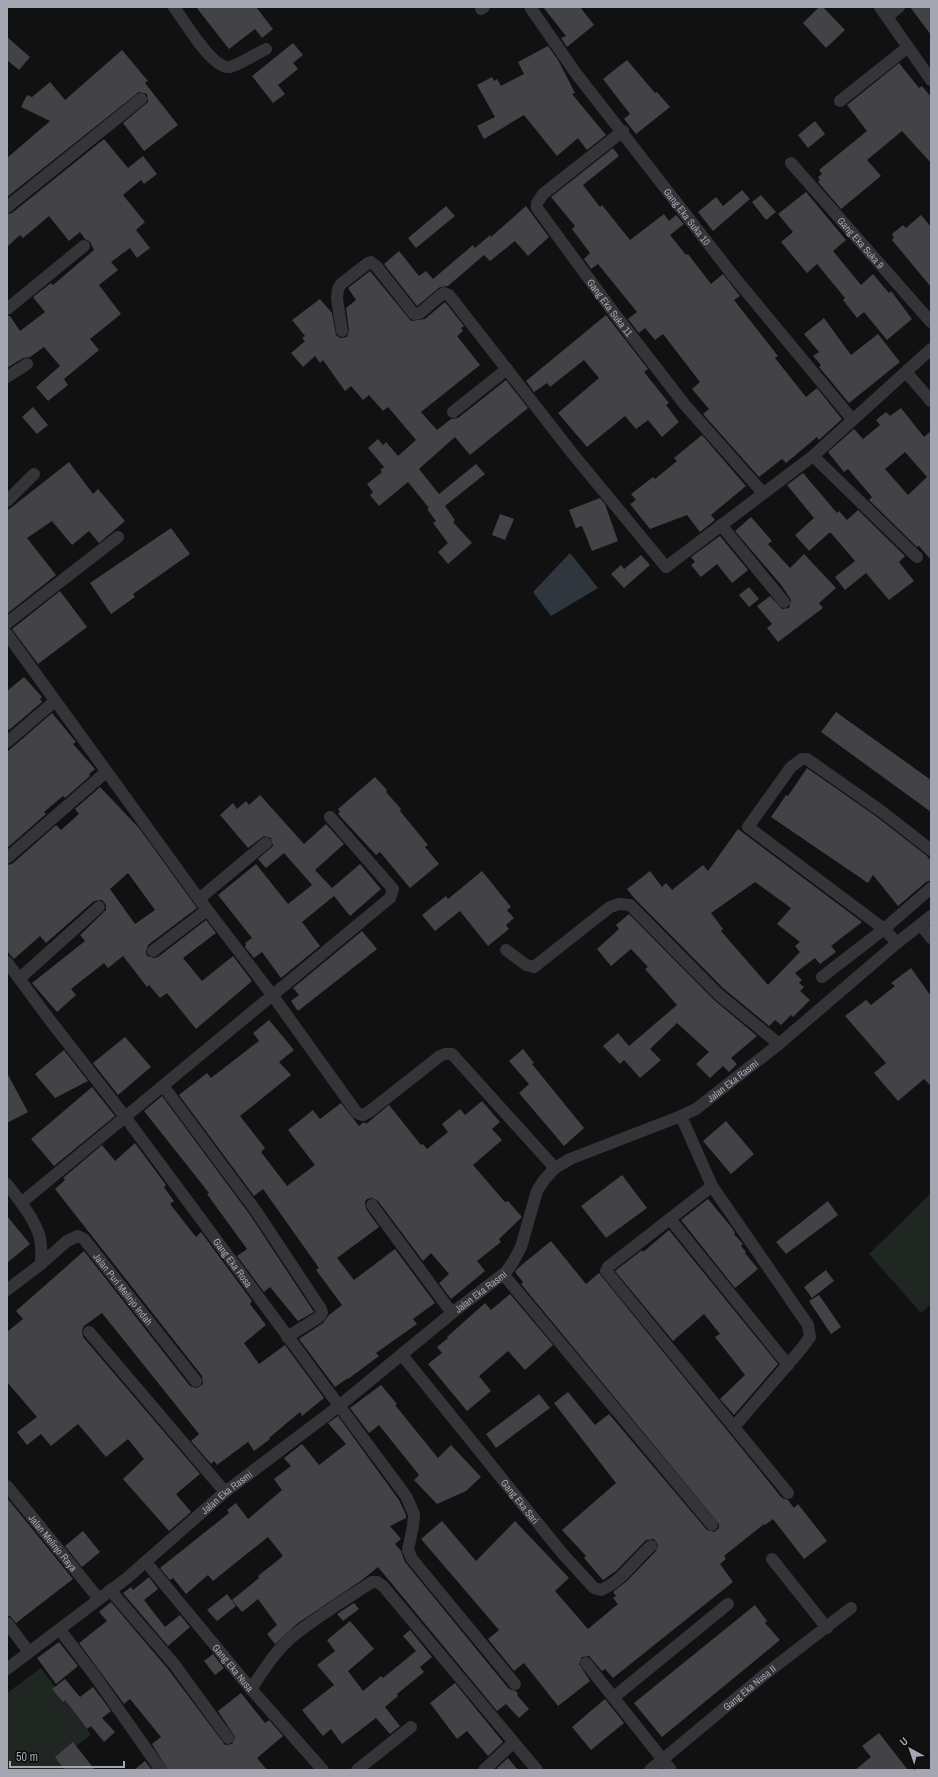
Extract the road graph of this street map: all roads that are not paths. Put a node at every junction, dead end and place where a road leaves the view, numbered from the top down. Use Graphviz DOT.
graph roads {
  1 [pos="174,7"];
  2 [pos="530,7"];
  3 [pos="898,7"];
  4 [pos="884,12"];
  5 [pos="908,47"];
  6 [pos="266,49"];
  7 [pos="931,80"];
  8 [pos="141,99"];
  9 [pos="840,100"];
  10 [pos="623,131"];
  11 [pos="791,163"];
  12 [pos="7,207"];
  13 [pos="84,246"];
  14 [pos="7,309"];
  15 [pos="931,322"];
  16 [pos="342,331"];
  17 [pos="931,349"];
  18 [pos="27,364"];
  19 [pos="507,369"];
  20 [pos="906,372"];
  21 [pos="7,376"];
  22 [pos="931,401"];
  23 [pos="452,412"];
  24 [pos="852,419"];
  25 [pos="813,456"];
  26 [pos="34,474"];
  27 [pos="763,493"];
  28 [pos="7,501"];
  29 [pos="721,525"];
  30 [pos="118,537"];
  31 [pos="917,558"];
  32 [pos="784,602"];
  33 [pos="7,623"];
  34 [pos="7,634"];
  35 [pos="55,701"];
  36 [pos="7,742"];
  37 [pos="106,772"];
  38 [pos="330,817"];
  39 [pos="266,843"];
  40 [pos="931,850"];
  41 [pos="7,858"];
  42 [pos="931,888"];
  43 [pos="199,899"];
  44 [pos="99,907"];
  45 [pos="207,910"];
  46 [pos="931,916"];
  47 [pos="921,925"];
  48 [pos="884,929"];
  49 [pos="931,938"];
  50 [pos="897,943"];
  51 [pos="506,950"];
  52 [pos="153,951"];
  53 [pos="7,962"];
  54 [pos="822,977"];
  55 [pos="20,978"];
  56 [pos="273,996"];
  57 [pos="779,1044"];
  58 [pos="164,1087"];
  59 [pos="681,1116"];
  60 [pos="126,1118"];
  61 [pos="555,1168"];
  62 [pos="7,1184"];
  63 [pos="712,1186"];
  64 [pos="21,1204"];
  65 [pos="372,1205"];
  66 [pos="670,1219"];
  67 [pos="41,1264"];
  68 [pos="503,1274"];
  69 [pos="7,1290"];
  70 [pos="452,1313"];
  71 [pos="88,1332"];
  72 [pos="287,1337"];
  73 [pos="402,1355"];
  74 [pos="788,1365"];
  75 [pos="196,1381"];
  76 [pos="339,1406"];
  77 [pos="734,1427"];
  78 [pos="7,1486"];
  79 [pos="225,1492"];
  80 [pos="788,1493"];
  81 [pos="712,1525"];
  82 [pos="651,1546"];
  83 [pos="772,1559"];
  84 [pos="146,1562"];
  85 [pos="110,1590"];
  86 [pos="98,1599"];
  87 [pos="728,1604"];
  88 [pos="851,1608"];
  89 [pos="7,1623"];
  90 [pos="826,1628"];
  91 [pos="60,1630"];
  92 [pos="29,1652"];
  93 [pos="586,1662"];
  94 [pos="7,1669"];
  95 [pos="515,1684"];
  96 [pos="251,1689"];
  97 [pos="614,1697"];
  98 [pos="411,1728"];
  99 [pos="228,1738"];
  100 [pos="513,1743"];
  101 [pos="663,1760"];
  102 [pos="161,1770"];
  103 [pos="324,1770"];
  104 [pos="357,1770"];
  105 [pos="484,1770"];
  106 [pos="537,1770"];
  107 [pos="650,1770"];
  108 [pos="671,1770"];
  1 -- 6 [label="street"];
  2 -- 10 [label="street, Gang Eka Suka 10"];
  3 -- 4 [label="street"];
  4 -- 5 [label="street"];
  5 -- 7 [label="street"];
  5 -- 9 [label="street"];
  8 -- 12 [label="street"];
  10 -- 24 [label="street, Gang Eka Suka 10"];
  10 -- 27 [label="street, Gang Eka Suka 11"];
  11 -- 15 [label="street, Gang Eka Suka 9"];
  13 -- 14 [label="street"];
  16 -- 19 [label="street"];
  17 -- 20 [label="street"];
  18 -- 21 [label="street"];
  19 -- 23 [label="street"];
  19 -- 29 [label="street"];
  20 -- 22 [label="street"];
  20 -- 24 [label="street"];
  24 -- 25 [label="street"];
  25 -- 27 [label="street"];
  25 -- 31 [label="street"];
  26 -- 28 [label="street"];
  27 -- 29 [label="street"];
  29 -- 32 [label="street"];
  30 -- 33 [label="street"];
  34 -- 35 [label="street"];
  35 -- 36 [label="street"];
  35 -- 37 [label="street"];
  37 -- 41 [label="street"];
  37 -- 43 [label="street"];
  38 -- 56 [label="street"];
  39 -- 43 [label="street"];
  40 -- 48 [label="street"];
  42 -- 48 [label="street"];
  43 -- 45 [label="street"];
  44 -- 55 [label="street"];
  45 -- 52 [label="street"];
  45 -- 56 [label="street"];
  46 -- 47 [label="street, Jalan Eka Rasmi"];
  47 -- 49 [label="street"];
  47 -- 50 [label="street, Jalan Eka Rasmi"];
  48 -- 50 [label="street"];
  48 -- 54 [label="street"];
  50 -- 57 [label="street, Jalan Eka Rasmi"];
  51 -- 57 [label="street"];
  53 -- 55 [label="street, Gang Eka Rosa"];
  55 -- 60 [label="street, Gang Eka Rosa"];
  56 -- 58 [label="street"];
  56 -- 61 [label="street"];
  57 -- 59 [label="street, Jalan Eka Rasmi"];
  58 -- 60 [label="street"];
  58 -- 72 [label="street"];
  59 -- 61 [label="street, Jalan Eka Rasmi"];
  59 -- 63 [label="street"];
  60 -- 64 [label="street"];
  60 -- 72 [label="street, Gang Eka Rosa"];
  61 -- 68 [label="street, Jalan Eka Rasmi"];
  62 -- 64 [label="street"];
  63 -- 66 [label="street"];
  63 -- 74 [label="street"];
  64 -- 67 [label="street"];
  65 -- 70 [label="street"];
  66 -- 74 [label="street"];
  66 -- 77 [label="street"];
  67 -- 69 [label="street"];
  67 -- 75 [label="street, Jalan Puri Melinjo Indah"];
  68 -- 70 [label="street, Jalan Eka Rasmi"];
  68 -- 81 [label="street"];
  70 -- 73 [label="street, Jalan Eka Rasmi"];
  71 -- 79 [label="street"];
  72 -- 76 [label="street, Gang Eka Rosa"];
  73 -- 76 [label="street, Jalan Eka Rasmi"];
  73 -- 82 [label="street, Gang Eka Sari"];
  74 -- 77 [label="street"];
  76 -- 79 [label="street, Jalan Eka Rasmi"];
  76 -- 95 [label="street, Gang Eka Rosa"];
  77 -- 80 [label="street"];
  78 -- 86 [label="street, Jalan Melinjo Raya"];
  79 -- 84 [label="street, Jalan Eka Rasmi"];
  83 -- 90 [label="street"];
  84 -- 85 [label="street, Jalan Eka Rasmi"];
  84 -- 96 [label="street, Gang Eka Nusa"];
  85 -- 86 [label="street, Jalan Eka Rasmi"];
  85 -- 99 [label="street"];
  86 -- 91 [label="street, Jalan Eka Rasmi"];
  87 -- 97 [label="street"];
  88 -- 90 [label="street, Gang Eka Nusa II"];
  89 -- 92 [label="street"];
  90 -- 101 [label="street, Gang Eka Nusa II"];
  91 -- 92 [label="street, Jalan Eka Rasmi"];
  91 -- 102 [label="street"];
  92 -- 94 [label="street, Jalan Eka Rasmi"];
  93 -- 97 [label="street"];
  96 -- 100 [label="street"];
  96 -- 103 [label="street, Gang Eka Nusa"];
  97 -- 101 [label="street"];
  98 -- 104 [label="street"];
  100 -- 105 [label="street"];
  100 -- 106 [label="street"];
  101 -- 107 [label="street, Gang Eka Nusa II"];
  101 -- 108 [label="street"];
}
